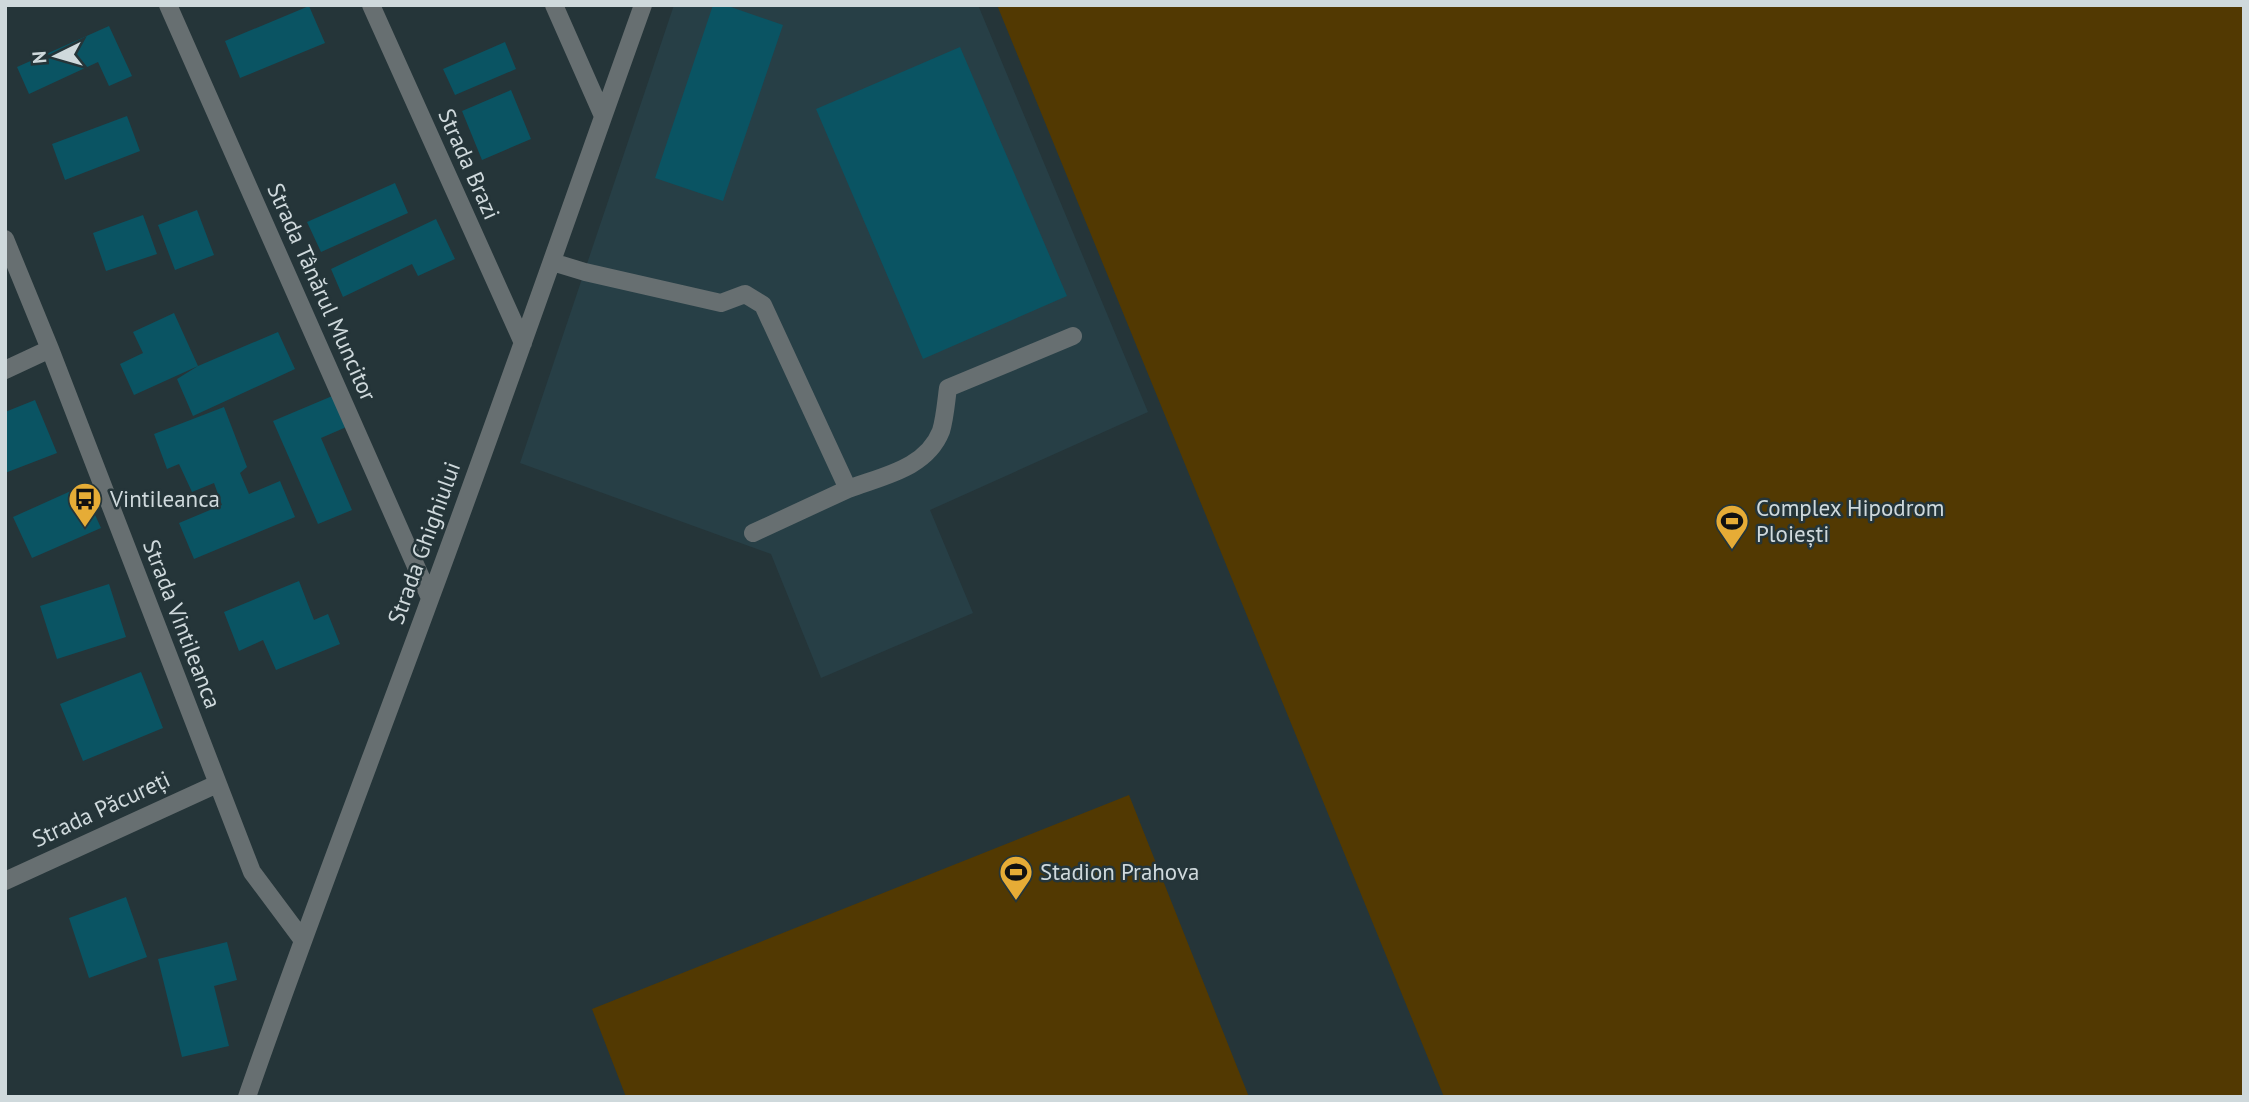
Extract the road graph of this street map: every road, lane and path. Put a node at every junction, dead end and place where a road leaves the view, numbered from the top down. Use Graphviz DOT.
graph roads {
  1 [pos="168,5"];
  2 [pos="371,5"];
  3 [pos="554,5"];
  4 [pos="643,5"];
  5 [pos="603,116"];
  6 [pos="5,239"];
  7 [pos="552,262"];
  8 [pos="1073,335"];
  9 [pos="523,343"];
  10 [pos="50,349"];
  11 [pos="5,370"];
  12 [pos="848,489"];
  13 [pos="753,533"];
  14 [pos="430,598"];
  15 [pos="217,784"];
  16 [pos="5,881"];
  17 [pos="302,939"];
  18 [pos="247,1097"];
  1 -- 14 [label="street, Strada Tânărul Muncitor"];
  2 -- 9 [label="street, Strada Brazi"];
  3 -- 5 [label="street"];
  4 -- 5 [label="street, Strada Ghighiului"];
  5 -- 7 [label="street, Strada Ghighiului"];
  6 -- 10 [label="street, Strada Vintileanca"];
  7 -- 9 [label="street, Strada Ghighiului"];
  7 -- 12 [label="street"];
  8 -- 12 [label="street"];
  9 -- 14 [label="street, Strada Ghighiului"];
  10 -- 11 [label="street"];
  10 -- 15 [label="street, Strada Vintileanca"];
  12 -- 13 [label="street"];
  14 -- 17 [label="street, Strada Ghighiului"];
  15 -- 16 [label="street, Strada Păcureți"];
  15 -- 17 [label="street, Strada Vintileanca"];
  17 -- 18 [label="street, Strada Ghighiului"];
}
